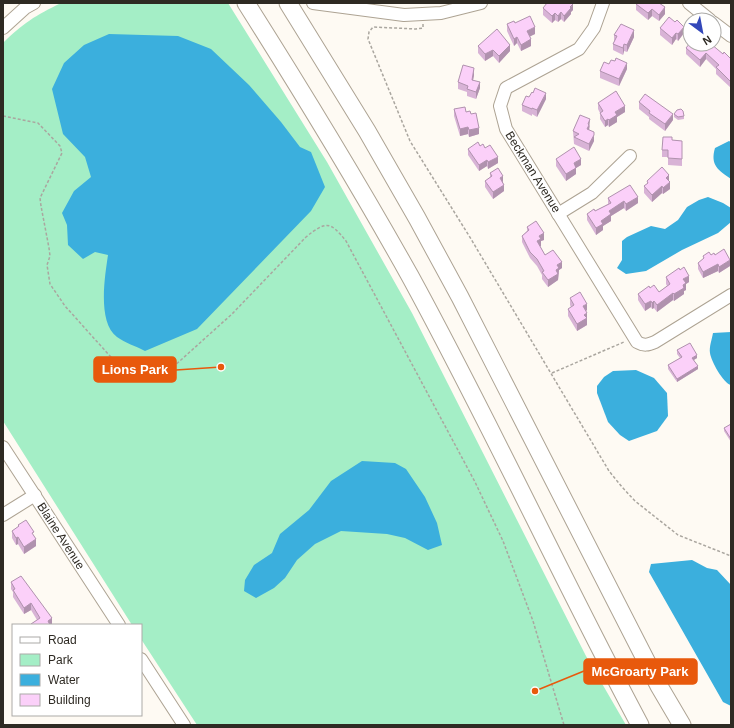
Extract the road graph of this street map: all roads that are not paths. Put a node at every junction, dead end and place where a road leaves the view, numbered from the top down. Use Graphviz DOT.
graph roads {
  1 [pos="34,3"];
  2 [pos="246,3"];
  3 [pos="288,3"];
  4 [pos="313,3"];
  5 [pos="481,3"];
  6 [pos="603,3"];
  7 [pos="689,3"];
  8 [pos="700,12"];
  9 [pos="3,28"];
  10 [pos="722,29"];
  11 [pos="731,36"];
  12 [pos="630,156"];
  13 [pos="558,214"];
  14 [pos="731,295"];
  15 [pos="3,447"];
  16 [pos="35,495"];
  17 [pos="3,515"];
  18 [pos="118,624"];
  19 [pos="142,660"];
  20 [pos="184,725"];
  21 [pos="640,725"];
  22 [pos="682,725"];
  1 -- 9 [label="street"];
  2 -- 21 [label="highway"];
  3 -- 22 [label="highway"];
  4 -- 5 [label="street"];
  6 -- 13 [label="street, Beckman Avenue"];
  7 -- 8 [label="street"];
  10 -- 11 [label="street"];
  12 -- 13 [label="street"];
  13 -- 14 [label="street, Beckman Avenue"];
  15 -- 16 [label="street, Blaine Avenue"];
  16 -- 17 [label="street"];
  16 -- 18 [label="street, Blaine Avenue"];
  19 -- 20 [label="street"];
}
